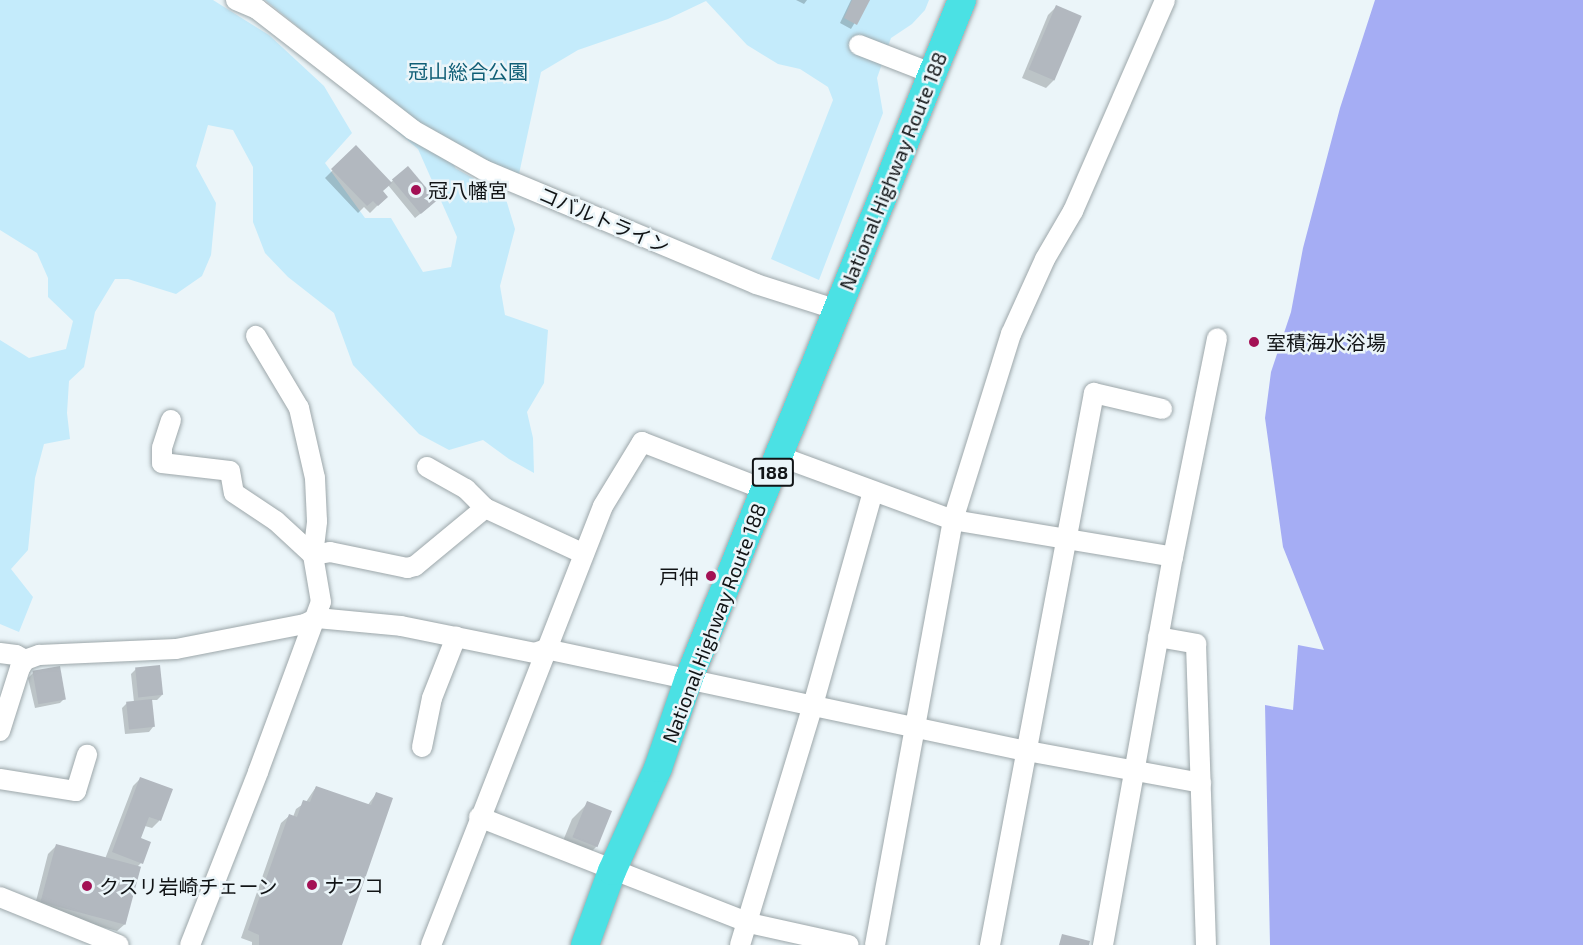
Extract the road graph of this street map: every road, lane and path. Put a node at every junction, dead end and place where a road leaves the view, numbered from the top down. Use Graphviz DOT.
graph roads {
  1 [pos="237,0"];
  2 [pos="962,0"];
  3 [pos="1166,0"];
  4 [pos="859,45"];
  5 [pos="931,73"];
  6 [pos="838,310"];
  7 [pos="256,336"];
  8 [pos="1217,338"];
  9 [pos="1162,409"];
  10 [pos="171,420"];
  11 [pos="779,456"];
  12 [pos="427,467"];
  13 [pos="766,490"];
  14 [pos="873,492"];
  15 [pos="485,508"];
  16 [pos="953,520"];
  17 [pos="1066,541"];
  18 [pos="584,554"];
  19 [pos="313,555"];
  20 [pos="1173,556"];
  21 [pos="317,618"];
  22 [pos="456,637"];
  23 [pos="1158,637"];
  24 [pos="546,649"];
  25 [pos="0,653"];
  26 [pos="26,660"];
  27 [pos="689,678"];
  28 [pos="813,705"];
  29 [pos="915,728"];
  30 [pos="0,731"];
  31 [pos="422,747"];
  32 [pos="1027,751"];
  33 [pos="87,755"];
  34 [pos="1135,771"];
  35 [pos="0,780"];
  36 [pos="1201,783"];
  37 [pos="479,817"];
  38 [pos="612,871"];
  39 [pos="0,897"];
  40 [pos="749,923"];
  41 [pos="118,945"];
  42 [pos="190,945"];
  43 [pos="431,945"];
  44 [pos="585,945"];
  45 [pos="740,945"];
  46 [pos="849,945"];
  47 [pos="875,945"];
  48 [pos="990,945"];
  49 [pos="1103,945"];
  50 [pos="1206,945"];
  1 -- 6 [label="street, コバルトライン"];
  2 -- 5 [label="highway, National Highway Route 188 / 188"];
  3 -- 16 [label="street"];
  4 -- 5 [label="street"];
  5 -- 6 [label="highway, National Highway Route 188 / 188"];
  6 -- 11 [label="highway, National Highway Route 188 / 188"];
  7 -- 19 [label="street"];
  8 -- 20 [label="street"];
  9 -- 17 [label="street"];
  10 -- 19 [label="street"];
  11 -- 13 [label="highway, National Highway Route 188 / 188"];
  11 -- 14 [label="street"];
  12 -- 15 [label="street"];
  13 -- 18 [label="street"];
  13 -- 27 [label="highway, National Highway Route 188 / 188"];
  14 -- 16 [label="street"];
  14 -- 28 [label="street"];
  15 -- 18 [label="street"];
  15 -- 19 [label="street"];
  16 -- 17 [label="street"];
  16 -- 29 [label="street"];
  17 -- 20 [label="street"];
  17 -- 32 [label="street"];
  18 -- 24 [label="street"];
  19 -- 21 [label="street"];
  20 -- 23 [label="street"];
  21 -- 22 [label="street"];
  21 -- 26 [label="street"];
  21 -- 42 [label="street"];
  22 -- 24 [label="street"];
  22 -- 31 [label="street"];
  23 -- 34 [label="street"];
  23 -- 36 [label="street"];
  24 -- 27 [label="street"];
  24 -- 37 [label="street"];
  25 -- 26 [label="street"];
  26 -- 30 [label="street"];
  27 -- 28 [label="street"];
  27 -- 38 [label="highway, National Highway Route 188 / 188"];
  28 -- 29 [label="street"];
  28 -- 40 [label="street"];
  29 -- 32 [label="street"];
  29 -- 47 [label="street"];
  32 -- 34 [label="street"];
  32 -- 48 [label="street"];
  33 -- 35 [label="street"];
  34 -- 36 [label="street"];
  34 -- 49 [label="street"];
  36 -- 50 [label="street"];
  37 -- 38 [label="street"];
  37 -- 43 [label="street"];
  38 -- 40 [label="street"];
  38 -- 44 [label="highway, National Highway Route 188 / 188"];
  39 -- 41 [label="street"];
  40 -- 45 [label="street"];
  40 -- 46 [label="street"];
}
